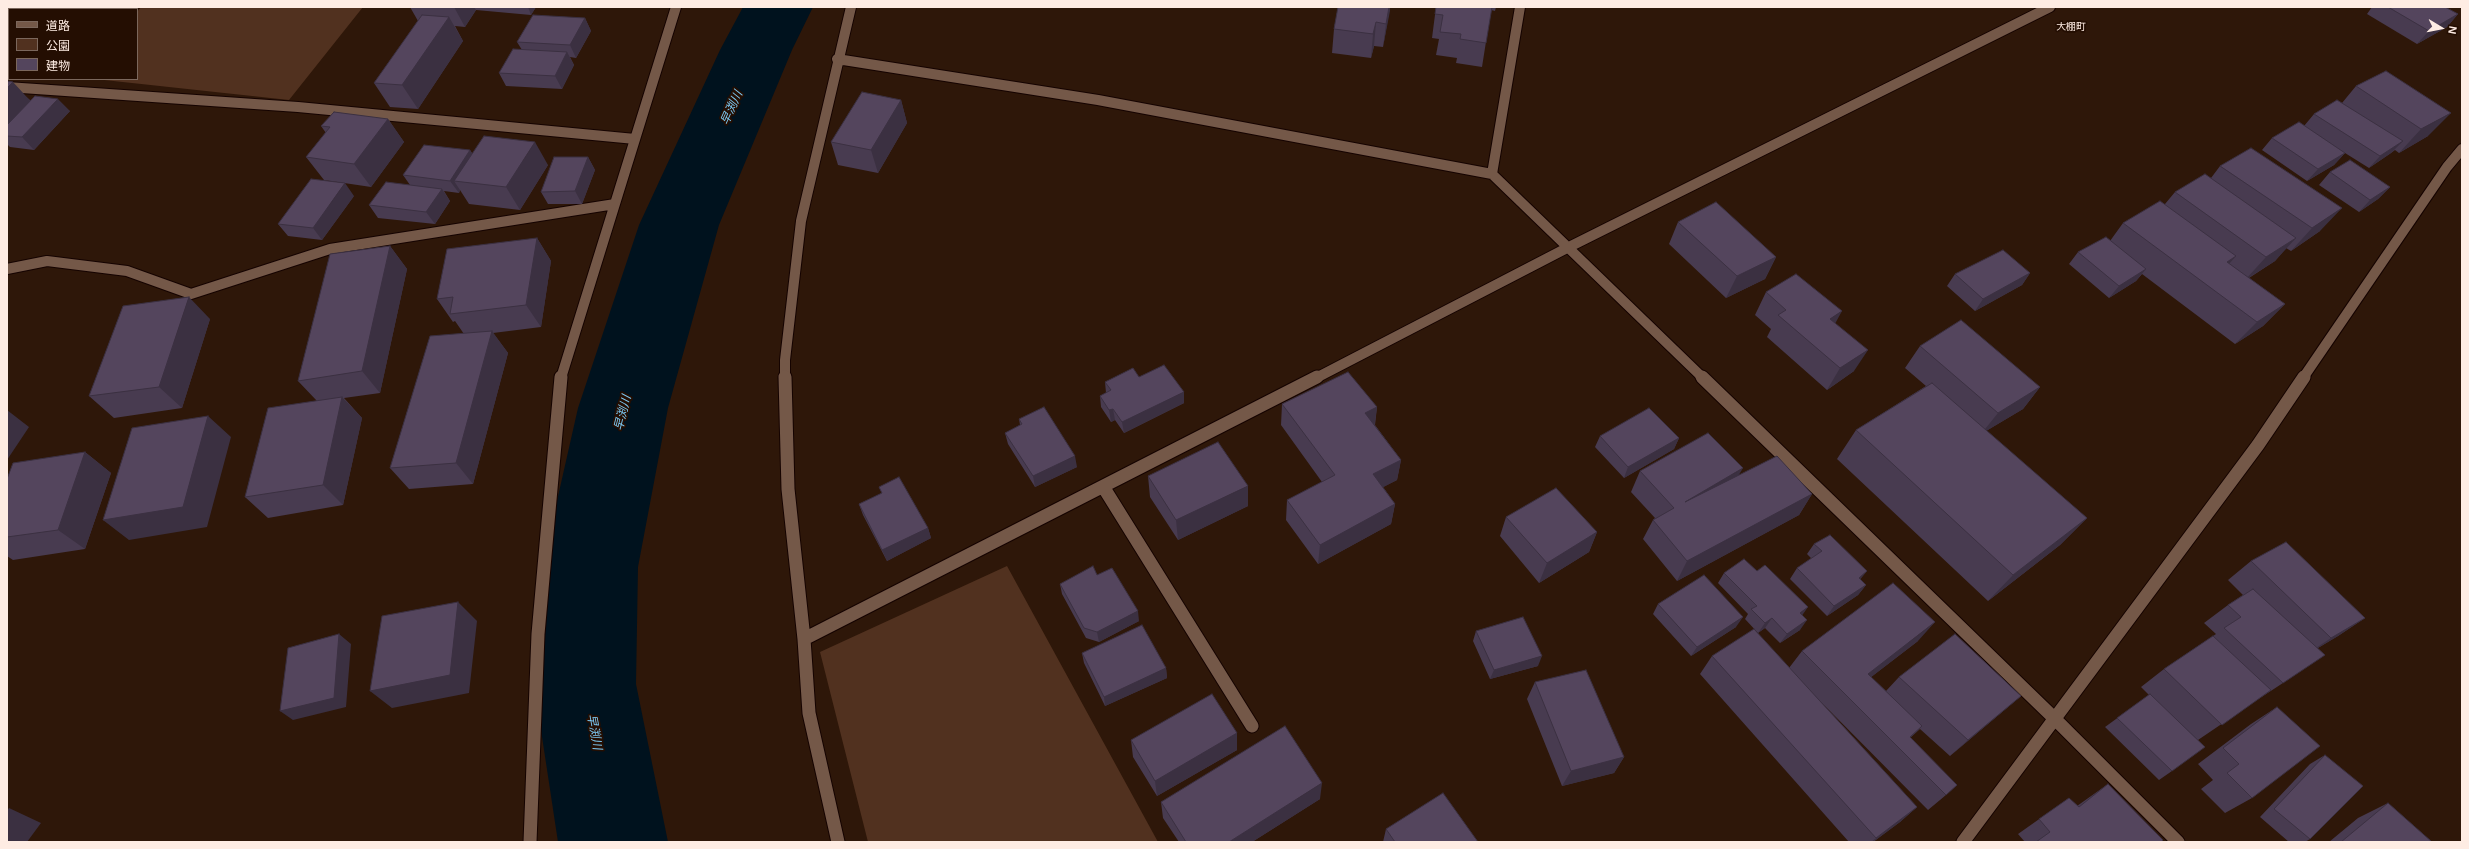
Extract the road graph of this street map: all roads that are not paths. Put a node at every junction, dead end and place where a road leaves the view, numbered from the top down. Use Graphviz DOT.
graph roads {
  1 [pos="676,7"];
  2 [pos="851,7"];
  3 [pos="1520,7"];
  4 [pos="2050,7"];
  5 [pos="837,59"];
  6 [pos="7,87"];
  7 [pos="635,139"];
  8 [pos="2462,149"];
  9 [pos="1492,174"];
  10 [pos="615,204"];
  11 [pos="1567,248"];
  12 [pos="7,269"];
  13 [pos="1104,488"];
  14 [pos="804,639"];
  15 [pos="2054,718"];
  16 [pos="1252,726"];
  17 [pos="530,842"];
  18 [pos="838,842"];
  19 [pos="1963,842"];
  20 [pos="2178,842"];
  1 -- 7 [label="street"];
  2 -- 5 [label="street"];
  3 -- 9 [label="street"];
  4 -- 11 [label="street"];
  5 -- 9 [label="street"];
  5 -- 14 [label="street"];
  6 -- 7 [label="street"];
  7 -- 10 [label="street"];
  8 -- 15 [label="street"];
  9 -- 11 [label="street"];
  10 -- 12 [label="street"];
  10 -- 17 [label="street"];
  11 -- 13 [label="street"];
  11 -- 15 [label="street"];
  13 -- 14 [label="street"];
  13 -- 16 [label="street"];
  14 -- 18 [label="street"];
  15 -- 19 [label="street"];
  15 -- 20 [label="street"];
}
